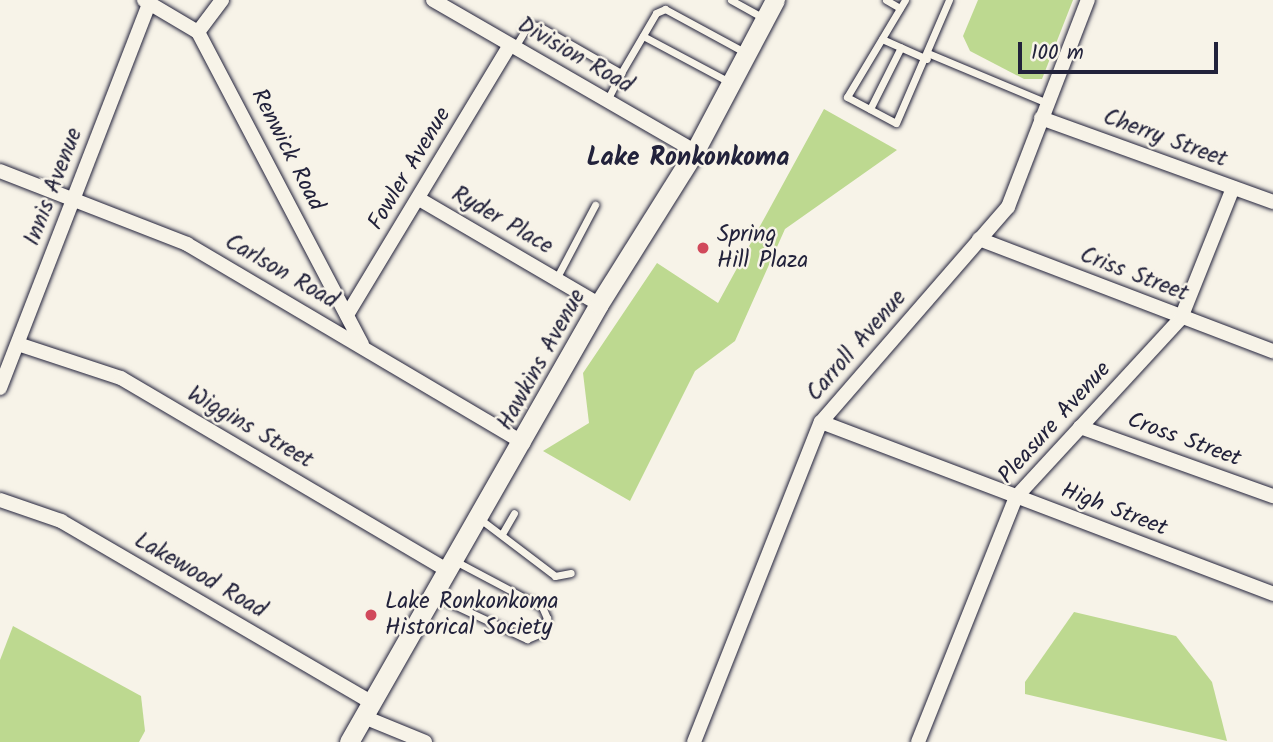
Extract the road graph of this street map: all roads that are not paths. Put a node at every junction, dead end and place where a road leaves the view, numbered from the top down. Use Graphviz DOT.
graph roads {
  1 [pos="222,0"];
  2 [pos="433,0"];
  3 [pos="731,0"];
  4 [pos="775,0"];
  5 [pos="886,0"];
  6 [pos="905,0"];
  7 [pos="949,0"];
  8 [pos="1088,0"];
  9 [pos="146,2"];
  10 [pos="900,8"];
  11 [pos="765,19"];
  12 [pos="198,32"];
  13 [pos="643,36"];
  14 [pos="882,38"];
  15 [pos="512,46"];
  16 [pos="901,47"];
  17 [pos="747,54"];
  18 [pos="929,56"];
  19 [pos="621,73"];
  20 [pos="731,83"];
  21 [pos="607,100"];
  22 [pos="1047,103"];
  23 [pos="870,109"];
  24 [pos="1041,118"];
  25 [pos="695,151"];
  26 [pos="0,171"];
  27 [pos="1233,188"];
  28 [pos="74,197"];
  29 [pos="419,199"];
  30 [pos="1273,202"];
  31 [pos="595,205"];
  32 [pos="979,239"];
  33 [pos="556,279"];
  34 [pos="599,304"];
  35 [pos="347,315"];
  36 [pos="1181,318"];
  37 [pos="18,344"];
  38 [pos="362,345"];
  39 [pos="1273,351"];
  40 [pos="0,388"];
  41 [pos="821,422"];
  42 [pos="1080,427"];
  43 [pos="524,443"];
  44 [pos="1273,496"];
  45 [pos="1016,497"];
  46 [pos="0,500"];
  47 [pos="514,513"];
  48 [pos="479,519"];
  49 [pos="502,534"];
  50 [pos="452,566"];
  51 [pos="571,573"];
  52 [pos="1273,594"];
  53 [pos="434,596"];
  54 [pos="368,710"];
  55 [pos="349,742"];
  56 [pos="425,742"];
  57 [pos="694,742"];
  58 [pos="918,742"];
  1 -- 12 [label="street"];
  2 -- 15 [label="street, Division Road"];
  3 -- 11 [label="lane"];
  4 -- 11 [label="street, Hawkins Avenue"];
  5 -- 10 [label="lane"];
  6 -- 10 [label="lane"];
  7 -- 18 [label="lane"];
  8 -- 22 [label="street, Carroll Avenue"];
  9 -- 12 [label="street"];
  9 -- 28 [label="street, Innis Avenue"];
  10 -- 14 [label="lane"];
  11 -- 17 [label="street, Hawkins Avenue"];
  12 -- 35 [label="street, Renwick Road"];
  13 -- 17 [label="lane"];
  13 -- 19 [label="lane"];
  13 -- 20 [label="lane"];
  14 -- 16 [label="lane"];
  14 -- 23 [label="lane"];
  15 -- 19 [label="lane"];
  15 -- 21 [label="street, Division Road"];
  15 -- 29 [label="street, Fowler Avenue"];
  16 -- 18 [label="lane"];
  16 -- 23 [label="lane"];
  17 -- 20 [label="street, Hawkins Avenue"];
  18 -- 22 [label="lane"];
  18 -- 23 [label="lane"];
  19 -- 21 [label="lane"];
  20 -- 25 [label="street, Hawkins Avenue"];
  21 -- 25 [label="street, Division Road"];
  22 -- 24 [label="street, Carroll Avenue"];
  24 -- 27 [label="street, Cherry Street"];
  24 -- 32 [label="street, Carroll Avenue"];
  25 -- 34 [label="street, Hawkins Avenue"];
  26 -- 28 [label="street, Carlson Road"];
  27 -- 30 [label="street, Cherry Street"];
  27 -- 36 [label="street, Pleasure Avenue"];
  28 -- 37 [label="street, Innis Avenue"];
  28 -- 38 [label="street, Carlson Road"];
  29 -- 33 [label="street, Ryder Place"];
  29 -- 35 [label="street, Fowler Avenue"];
  31 -- 33 [label="lane"];
  32 -- 36 [label="street, Criss Street"];
  32 -- 41 [label="street, Carroll Avenue"];
  33 -- 34 [label="street, Ryder Place"];
  34 -- 43 [label="street, Hawkins Avenue"];
  35 -- 38 [label="street, Renwick Road"];
  36 -- 39 [label="street, Criss Street"];
  36 -- 42 [label="street, Pleasure Avenue"];
  37 -- 40 [label="street, Innis Avenue"];
  37 -- 50 [label="street, Wiggins Street"];
  38 -- 43 [label="street, Carlson Road"];
  41 -- 45 [label="street, High Street"];
  41 -- 57 [label="street, Carroll Avenue"];
  42 -- 44 [label="street, Cross Street"];
  42 -- 45 [label="street, Pleasure Avenue"];
  43 -- 48 [label="street, Hawkins Avenue"];
  45 -- 52 [label="street, High Street"];
  45 -- 58 [label="street, Pleasure Avenue"];
  46 -- 54 [label="street, Lakewood Road"];
  47 -- 49 [label="lane"];
  48 -- 49 [label="lane"];
  48 -- 50 [label="street, Hawkins Avenue"];
  49 -- 51 [label="lane"];
  50 -- 53 [label="street, Hawkins Avenue"];
  50 -- 53 [label="lane"];
  53 -- 54 [label="street, Hawkins Avenue"];
  54 -- 55 [label="street, Hawkins Avenue"];
  54 -- 56 [label="street, Lakewood Road"];
}
